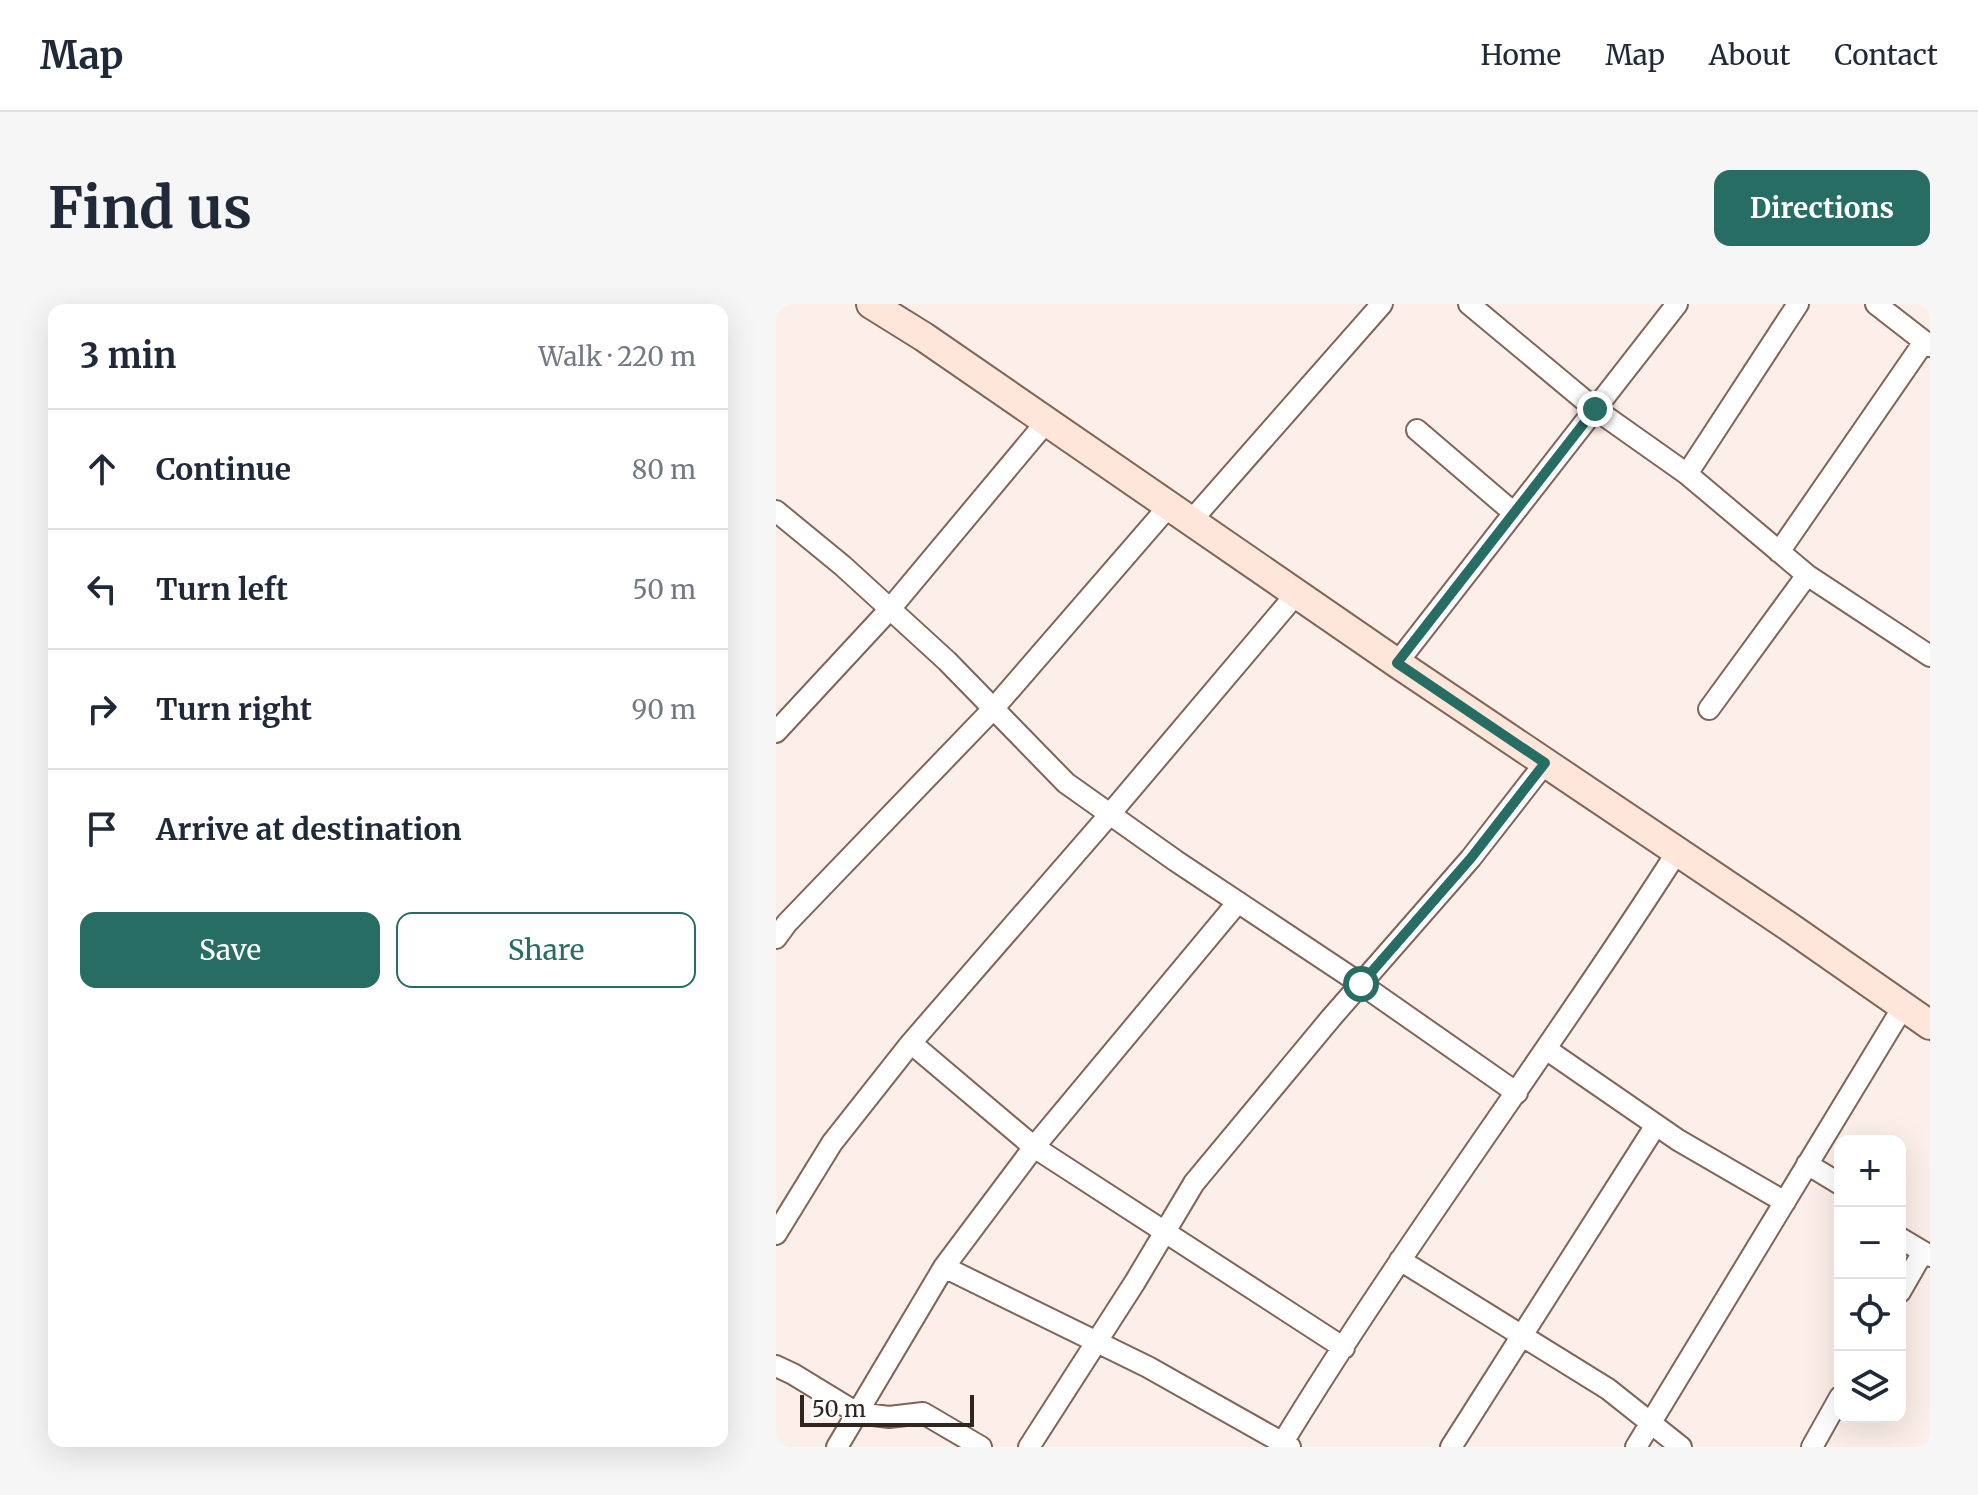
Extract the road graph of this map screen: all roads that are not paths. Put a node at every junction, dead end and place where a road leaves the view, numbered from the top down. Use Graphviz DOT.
graph roads {
  1 [pos="871,304"];
  2 [pos="1382,304"];
  3 [pos="1469,304"];
  4 [pos="1798,304"];
  5 [pos="1876,304"];
  6 [pos="1674,305"];
  7 [pos="1927,344"];
  8 [pos="1595,409"];
  9 [pos="1047,421"];
  10 [pos="1417,430"];
  11 [pos="1687,474"];
  12 [pos="776,511"];
  13 [pos="1180,513"];
  14 [pos="1514,513"];
  15 [pos="1779,552"];
  16 [pos="1807,575"];
  17 [pos="1297,593"];
  18 [pos="890,609"];
  19 [pos="1930,656"];
  20 [pos="1397,663"];
  21 [pos="994,708"];
  22 [pos="1709,709"];
  23 [pos="776,732"];
  24 [pos="1545,763"];
  25 [pos="1110,814"];
  26 [pos="1677,852"];
  27 [pos="1238,902"];
  28 [pos="780,925"];
  29 [pos="1361,984"];
  30 [pos="1903,1007"];
  31 [pos="1930,1025"];
  32 [pos="911,1043"];
  33 [pos="1546,1049"];
  34 [pos="1517,1093"];
  35 [pos="1656,1125"];
  36 [pos="1034,1147"];
  37 [pos="1807,1164"];
  38 [pos="1834,1180"];
  39 [pos="1785,1202"];
  40 [pos="1166,1231"];
  41 [pos="776,1234"];
  42 [pos="1906,1242"];
  43 [pos="1927,1254"];
  44 [pos="1400,1260"];
  45 [pos="944,1267"];
  46 [pos="1906,1284"];
  47 [pos="1522,1336"];
  48 [pos="1096,1343"];
  49 [pos="1344,1348"];
  50 [pos="776,1366"];
  51 [pos="1834,1408"];
  52 [pos="857,1413"];
  53 [pos="1651,1424"];
  54 [pos="1284,1446"];
  55 [pos="837,1447"];
  56 [pos="981,1447"];
  57 [pos="1029,1447"];
  58 [pos="1451,1447"];
  59 [pos="1636,1447"];
  60 [pos="1681,1447"];
  61 [pos="1812,1447"];
  1 -- 9 [label="street"];
  2 -- 13 [label="street"];
  3 -- 8 [label="street"];
  4 -- 11 [label="street"];
  5 -- 7 [label="street"];
  6 -- 8 [label="street"];
  7 -- 15 [label="street"];
  8 -- 11 [label="street"];
  8 -- 14 [label="street"];
  9 -- 13 [label="street"];
  9 -- 18 [label="street"];
  10 -- 14 [label="street"];
  11 -- 15 [label="street"];
  12 -- 18 [label="street"];
  13 -- 17 [label="street"];
  13 -- 21 [label="street"];
  14 -- 20 [label="street"];
  15 -- 16 [label="street"];
  16 -- 19 [label="street"];
  16 -- 22 [label="street"];
  17 -- 20 [label="street"];
  17 -- 25 [label="street"];
  18 -- 21 [label="street"];
  18 -- 23 [label="street"];
  20 -- 24 [label="street"];
  21 -- 25 [label="street"];
  21 -- 28 [label="street"];
  24 -- 26 [label="street"];
  24 -- 29 [label="street"];
  25 -- 27 [label="street"];
  25 -- 32 [label="street"];
  26 -- 30 [label="street"];
  26 -- 33 [label="street"];
  27 -- 29 [label="street"];
  27 -- 36 [label="street"];
  29 -- 34 [label="street"];
  29 -- 40 [label="street"];
  30 -- 31 [label="street"];
  30 -- 37 [label="street"];
  32 -- 36 [label="street"];
  32 -- 41 [label="street"];
  33 -- 34 [label="street"];
  33 -- 35 [label="street"];
  34 -- 44 [label="street"];
  35 -- 39 [label="street"];
  35 -- 47 [label="street"];
  36 -- 40 [label="street"];
  36 -- 45 [label="street"];
  37 -- 38 [label="street"];
  37 -- 39 [label="street"];
  39 -- 53 [label="street"];
  40 -- 48 [label="street"];
  40 -- 49 [label="street"];
  42 -- 43 [label="street"];
  43 -- 46 [label="street"];
  44 -- 47 [label="street"];
  44 -- 49 [label="street"];
  45 -- 48 [label="street"];
  45 -- 52 [label="street"];
  47 -- 53 [label="street"];
  47 -- 58 [label="street"];
  48 -- 54 [label="street"];
  48 -- 57 [label="street"];
  49 -- 54 [label="street"];
  50 -- 52 [label="street"];
  51 -- 61 [label="street"];
  52 -- 55 [label="street"];
  52 -- 56 [label="street"];
  53 -- 59 [label="street"];
  53 -- 60 [label="street"];
}
